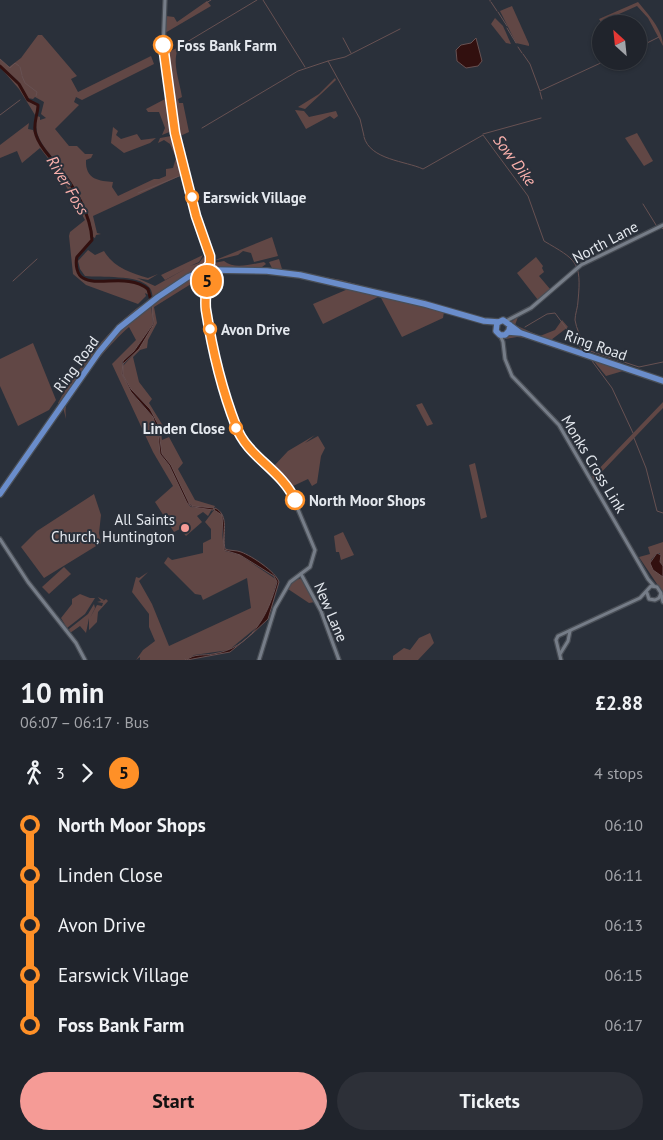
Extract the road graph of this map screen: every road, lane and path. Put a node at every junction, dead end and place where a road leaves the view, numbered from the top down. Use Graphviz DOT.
graph roads {
  1 [pos="165,0"];
  2 [pos="663,225"];
  3 [pos="209,273"];
  4 [pos="484,322"];
  5 [pos="498,322"];
  6 [pos="509,322"];
  7 [pos="497,332"];
  8 [pos="508,333"];
  9 [pos="520,333"];
  10 [pos="503,342"];
  11 [pos="663,381"];
  12 [pos="0,494"];
  13 [pos="0,539"];
  14 [pos="301,574"];
  15 [pos="648,579"];
  16 [pos="654,586"];
  17 [pos="647,591"];
  18 [pos="661,593"];
  19 [pos="640,598"];
  20 [pos="649,599"];
  21 [pos="657,600"];
  22 [pos="663,603"];
  23 [pos="570,631"];
  24 [pos="562,634"];
  25 [pos="568,638"];
  26 [pos="559,644"];
  27 [pos="564,645"];
  28 [pos="560,654"];
  29 [pos="85,660"];
  30 [pos="259,660"];
  31 [pos="339,660"];
  32 [pos="561,660"];
  1 -- 3 [label="street"];
  2 -- 6 [label="street, North Lane"];
  3 -- 4 [label="highway"];
  3 -- 12 [label="highway, Ring Road"];
  3 -- 14 [label="street"];
  4 -- 5 [label="highway"];
  4 -- 7 [label="highway"];
  5 -- 6 [label="highway"];
  5 -- 7 [label="highway"];
  6 -- 8 [label="highway"];
  6 -- 9 [label="highway, Ring Road"];
  7 -- 8 [label="highway, Ring Road"];
  7 -- 10 [label="street, Monks Cross Link"];
  8 -- 9 [label="highway, Ring Road"];
  8 -- 10 [label="street"];
  9 -- 11 [label="highway, Ring Road"];
  10 -- 15 [label="street, Monks Cross Link"];
  13 -- 29 [label="street"];
  14 -- 30 [label="street"];
  14 -- 31 [label="street, New Lane"];
  15 -- 16 [label="street, Monks Cross Link"];
  15 -- 17 [label="street, Monks Cross Link"];
  16 -- 17 [label="street"];
  16 -- 18 [label="street"];
  17 -- 19 [label="street"];
  17 -- 20 [label="street"];
  18 -- 21 [label="street"];
  18 -- 22 [label="street"];
  19 -- 20 [label="street"];
  19 -- 23 [label="street"];
  20 -- 21 [label="street"];
  21 -- 22 [label="street"];
  23 -- 24 [label="street"];
  23 -- 25 [label="street"];
  24 -- 25 [label="street"];
  24 -- 26 [label="street"];
  25 -- 27 [label="street"];
  26 -- 27 [label="street"];
  26 -- 28 [label="street"];
  27 -- 28 [label="street"];
  28 -- 32 [label="street"];
}
